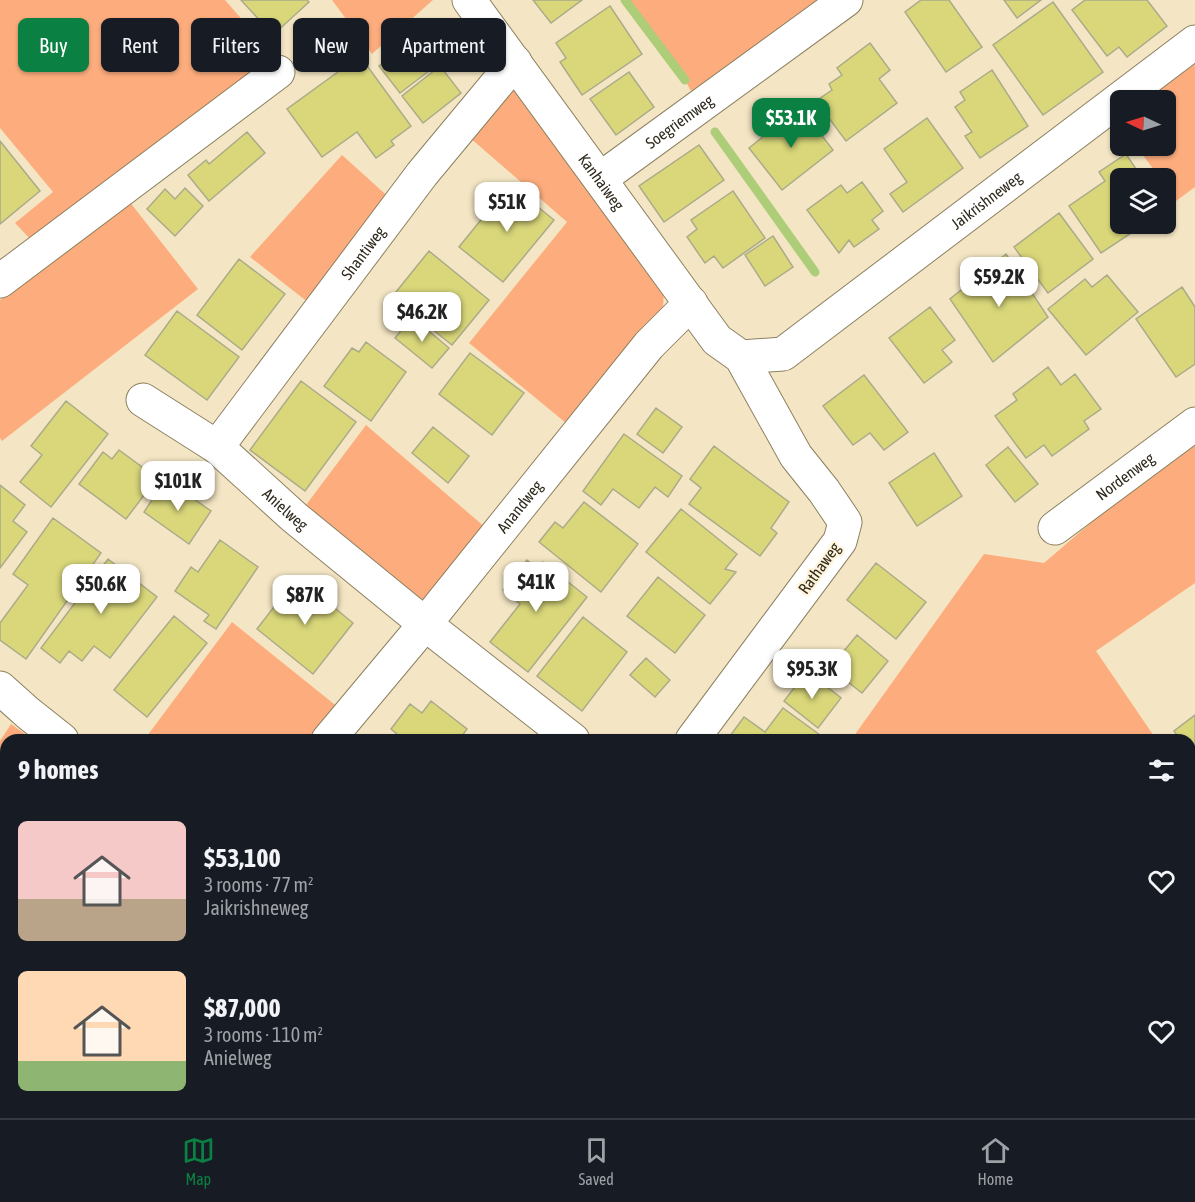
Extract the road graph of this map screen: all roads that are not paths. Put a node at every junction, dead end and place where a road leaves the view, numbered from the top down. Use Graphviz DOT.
graph roads {
  1 [pos="469,0"];
  2 [pos="846,0"];
  3 [pos="1195,42"];
  4 [pos="515,62"];
  5 [pos="278,72"];
  6 [pos="600,179"];
  7 [pos="0,280"];
  8 [pos="691,303"];
  9 [pos="741,357"];
  10 [pos="143,400"];
  11 [pos="1195,424"];
  12 [pos="217,447"];
  13 [pos="1055,528"];
  14 [pos="425,624"];
  15 [pos="0,688"];
  16 [pos="54,734"];
  17 [pos="333,734"];
  18 [pos="565,734"];
  19 [pos="696,734"];
  1 -- 4 [label="street, Kanhaiweg"];
  2 -- 6 [label="street, Soegriemweg"];
  3 -- 9 [label="street, Jaikrishneweg"];
  4 -- 6 [label="street, Kanhaiweg"];
  4 -- 12 [label="street, Shantiweg"];
  5 -- 7 [label="street"];
  6 -- 8 [label="street, Kanhaiweg"];
  8 -- 9 [label="street, Kanhaiweg"];
  8 -- 14 [label="street, Anandweg"];
  9 -- 19 [label="street, Rathaweg"];
  10 -- 12 [label="street, Anielweg"];
  11 -- 13 [label="street, Nordenweg"];
  12 -- 14 [label="street, Anielweg"];
  14 -- 17 [label="street, Anandweg"];
  14 -- 18 [label="street"];
  15 -- 16 [label="street"];
}
